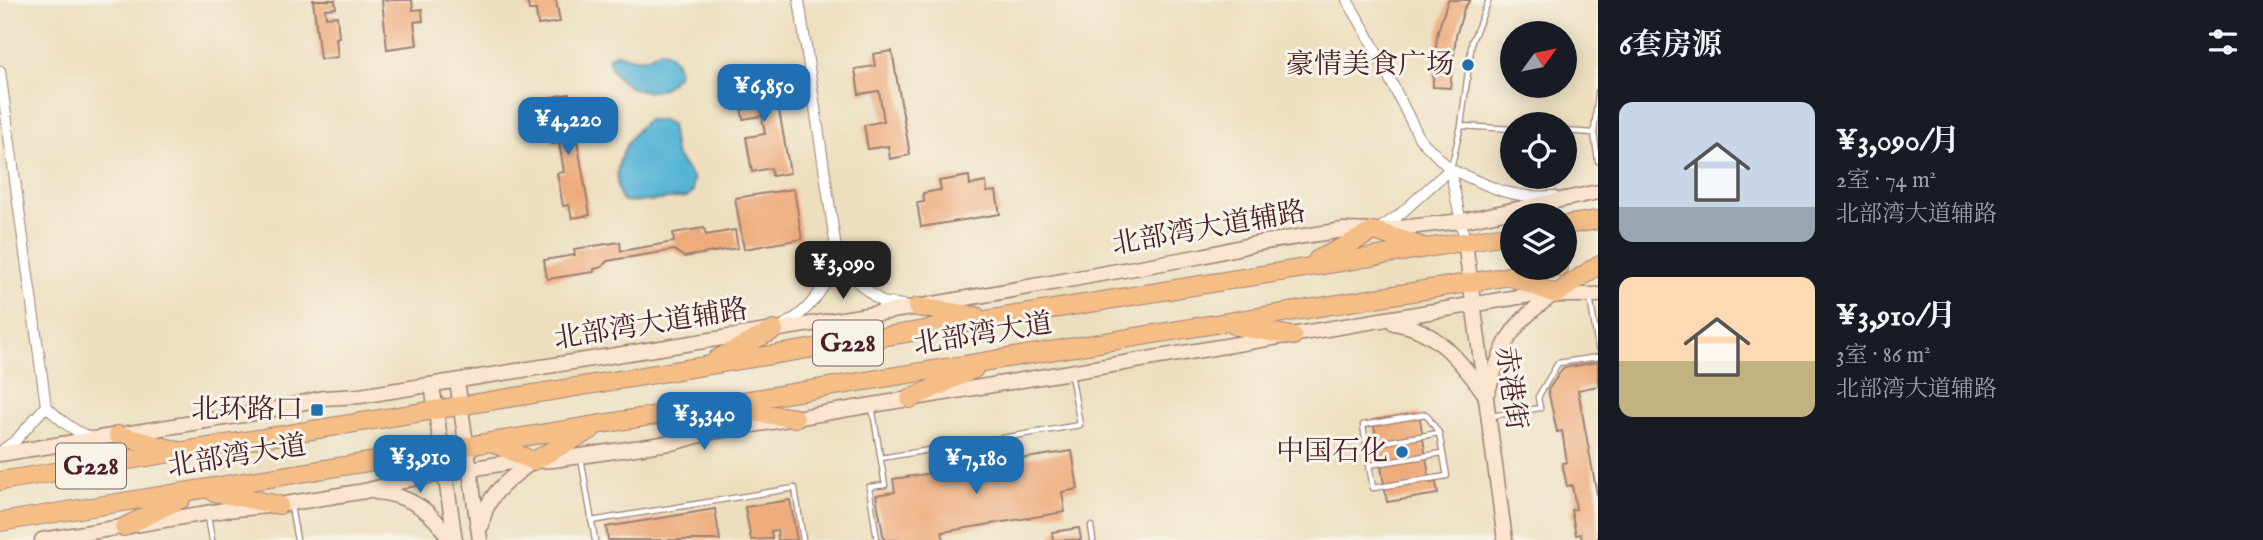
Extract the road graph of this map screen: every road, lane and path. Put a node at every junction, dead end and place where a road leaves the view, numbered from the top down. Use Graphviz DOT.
graph roads {
  1 [pos="799,0"];
  2 [pos="1347,0"];
  3 [pos="1489,0"];
  4 [pos="0,71"];
  5 [pos="1598,92"];
  6 [pos="1461,127"];
  7 [pos="1500,129"];
  8 [pos="1577,132"];
  9 [pos="1594,133"];
  10 [pos="1598,161"];
  11 [pos="1450,169"];
  12 [pos="1598,192"];
  13 [pos="1579,194"];
  14 [pos="1598,220"];
  15 [pos="1461,221"];
  16 [pos="1577,224"];
  17 [pos="1374,231"];
  18 [pos="1500,236"];
  19 [pos="1465,242"];
  20 [pos="1427,248"];
  21 [pos="838,262"];
  22 [pos="1598,263"];
  23 [pos="1577,265"];
  24 [pos="1301,269"];
  25 [pos="1500,277"];
  26 [pos="1518,280"];
  27 [pos="1471,282"];
  28 [pos="1556,294"];
  29 [pos="1594,296"];
  30 [pos="1474,306"];
  31 [pos="917,307"];
  32 [pos="993,319"];
  33 [pos="1382,322"];
  34 [pos="1221,323"];
  35 [pos="774,330"];
  36 [pos="1293,337"];
  37 [pos="1598,348"];
  38 [pos="1598,357"];
  39 [pos="994,360"];
  40 [pos="703,366"];
  41 [pos="1071,373"];
  42 [pos="457,381"];
  43 [pos="432,385"];
  44 [pos="1486,396"];
  45 [pos="910,399"];
  46 [pos="46,406"];
  47 [pos="460,406"];
  48 [pos="711,406"];
  49 [pos="872,406"];
  50 [pos="436,410"];
  51 [pos="1489,416"];
  52 [pos="795,418"];
  53 [pos="603,424"];
  54 [pos="1439,433"];
  55 [pos="118,435"];
  56 [pos="94,439"];
  57 [pos="491,442"];
  58 [pos="1366,445"];
  59 [pos="466,446"];
  60 [pos="442,450"];
  61 [pos="181,451"];
  62 [pos="0,453"];
  63 [pos="1443,453"];
  64 [pos="581,456"];
  65 [pos="880,458"];
  66 [pos="533,461"];
  67 [pos="1369,465"];
  68 [pos="470,469"];
  69 [pos="445,473"];
  70 [pos="0,481"];
  71 [pos="200,490"];
  72 [pos="365,491"];
  73 [pos="284,504"];
  74 [pos="207,513"];
  75 [pos="591,521"];
  76 [pos="0,522"];
  77 [pos="1091,526"];
  78 [pos="124,527"];
  79 [pos="59,539"];
  80 [pos="42,540"];
  81 [pos="212,540"];
  82 [pos="297,540"];
  83 [pos="449,540"];
  84 [pos="455,540"];
  85 [pos="481,540"];
  86 [pos="595,540"];
  87 [pos="803,540"];
  88 [pos="877,540"];
  89 [pos="1093,540"];
  90 [pos="1505,540"];
  1 -- 21 [label="street"];
  2 -- 11 [label="street"];
  3 -- 6 [label="lane"];
  4 -- 46 [label="street"];
  5 -- 9 [label="lane"];
  6 -- 7 [label="lane"];
  6 -- 11 [label="lane"];
  8 -- 9 [label="lane"];
  9 -- 10 [label="lane"];
  11 -- 13 [label="street"];
  11 -- 15 [label="street"];
  11 -- 17 [label="street"];
  12 -- 13 [label="main road, 北部湾大道辅路"];
  13 -- 15 [label="main road, 北部湾大道辅路"];
  14 -- 16 [label="highway"];
  15 -- 17 [label="main road, 北部湾大道辅路"];
  15 -- 19 [label="street"];
  17 -- 20 [label="highway"];
  17 -- 24 [label="highway"];
  17 -- 31 [label="main road, 北部湾大道辅路"];
  18 -- 19 [label="highway, 北部湾大道 / G228"];
  19 -- 20 [label="highway, 北部湾大道 / G228"];
  19 -- 27 [label="main road, 赤港街"];
  20 -- 24 [label="highway, 北部湾大道 / G228"];
  21 -- 31 [label="street"];
  21 -- 35 [label="street"];
  22 -- 23 [label="highway"];
  22 -- 28 [label="highway"];
  24 -- 32 [label="highway, 北部湾大道 / G228"];
  25 -- 27 [label="highway, 北部湾大道 / G228"];
  26 -- 28 [label="highway"];
  27 -- 30 [label="main road, 赤港街"];
  27 -- 34 [label="highway, 北部湾大道 / G228"];
  28 -- 29 [label="main road"];
  28 -- 30 [label="main road"];
  28 -- 44 [label="main road"];
  29 -- 37 [label="lane"];
  30 -- 33 [label="main road"];
  30 -- 44 [label="main road, 赤港街"];
  31 -- 32 [label="highway"];
  31 -- 35 [label="main road, 北部湾大道辅路"];
  32 -- 40 [label="highway, 北部湾大道 / G228"];
  33 -- 36 [label="main road"];
  33 -- 44 [label="main road"];
  34 -- 36 [label="highway"];
  34 -- 39 [label="highway, 北部湾大道 / G228"];
  35 -- 40 [label="highway"];
  35 -- 42 [label="main road, 北部湾大道辅路"];
  36 -- 41 [label="main road"];
  38 -- 51 [label="lane"];
  39 -- 45 [label="highway"];
  39 -- 48 [label="highway, 北部湾大道 / G228"];
  40 -- 47 [label="highway, 北部湾大道 / G228"];
  41 -- 45 [label="main road"];
  41 -- 65 [label="lane"];
  42 -- 43 [label="main road, 北部湾大道辅路"];
  42 -- 47 [label="main road"];
  43 -- 50 [label="main road"];
  43 -- 55 [label="main road, 北部湾大道辅路"];
  44 -- 51 [label="main road, 赤港街"];
  45 -- 49 [label="main road"];
  46 -- 56 [label="street"];
  46 -- 62 [label="street"];
  47 -- 50 [label="highway, 北部湾大道 / G228"];
  47 -- 59 [label="main road"];
  48 -- 52 [label="highway"];
  48 -- 53 [label="highway, 北部湾大道 / G228"];
  49 -- 52 [label="main road"];
  49 -- 65 [label="lane"];
  50 -- 60 [label="main road"];
  50 -- 61 [label="highway, 北部湾大道 / G228"];
  51 -- 90 [label="main road, 赤港街"];
  52 -- 64 [label="main road"];
  53 -- 57 [label="highway, 北部湾大道 / G228"];
  53 -- 66 [label="highway"];
  54 -- 58 [label="lane"];
  54 -- 58 [label="lane"];
  54 -- 63 [label="lane"];
  55 -- 56 [label="main road, 北部湾大道辅路"];
  55 -- 61 [label="highway"];
  56 -- 62 [label="main road, 北部湾大道辅路"];
  57 -- 59 [label="highway, 北部湾大道 / G228"];
  57 -- 66 [label="highway"];
  58 -- 67 [label="lane"];
  59 -- 60 [label="highway, 北部湾大道 / G228"];
  59 -- 68 [label="main road"];
  60 -- 69 [label="main road"];
  60 -- 71 [label="highway, 北部湾大道 / G228"];
  61 -- 70 [label="highway, 北部湾大道 / G228"];
  63 -- 67 [label="lane"];
  63 -- 67 [label="lane"];
  64 -- 66 [label="main road"];
  64 -- 75 [label="lane"];
  65 -- 88 [label="lane"];
  66 -- 68 [label="main road"];
  66 -- 85 [label="main road"];
  68 -- 69 [label="main road"];
  68 -- 85 [label="main road"];
  69 -- 72 [label="main road"];
  69 -- 84 [label="main road"];
  71 -- 73 [label="highway"];
  71 -- 76 [label="highway, 北部湾大道 / G228"];
  71 -- 78 [label="highway"];
  72 -- 73 [label="main road"];
  72 -- 83 [label="main road"];
  73 -- 74 [label="main road"];
  73 -- 82 [label="lane"];
  74 -- 78 [label="main road"];
  74 -- 81 [label="lane"];
  75 -- 86 [label="lane"];
  75 -- 87 [label="lane"];
  77 -- 89 [label="lane"];
  78 -- 79 [label="main road"];
  79 -- 80 [label="main road"];
}
